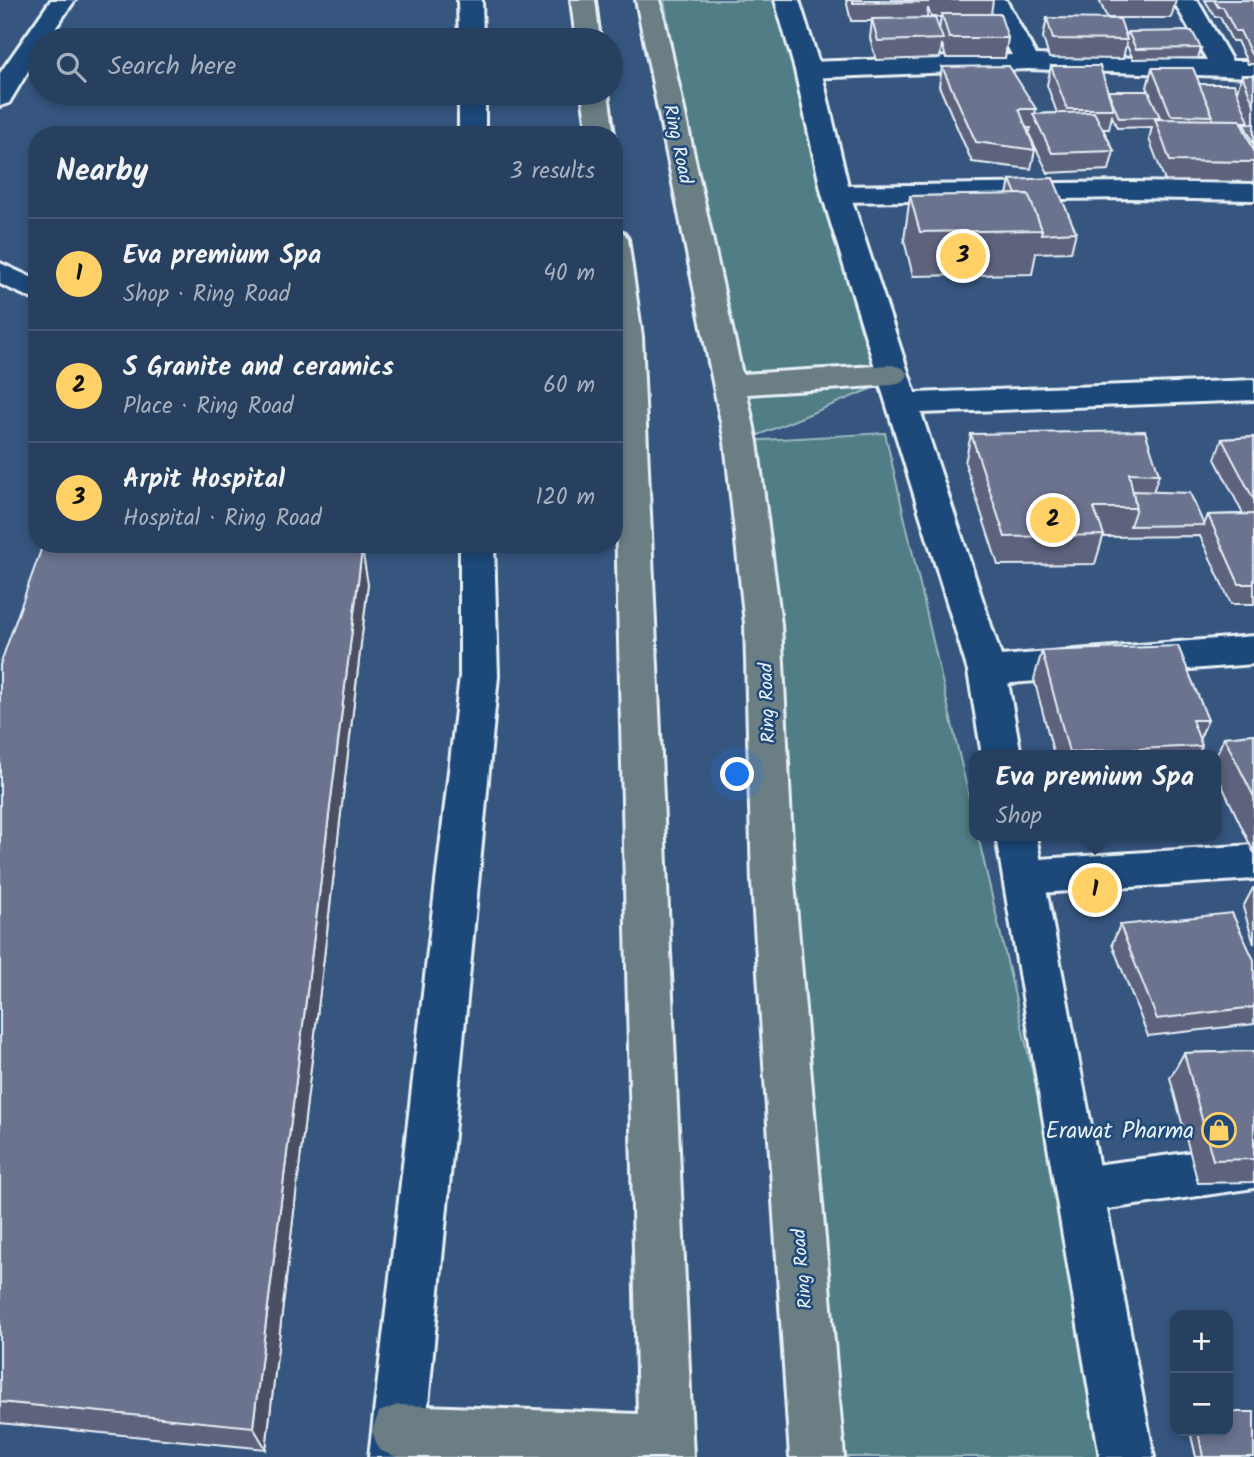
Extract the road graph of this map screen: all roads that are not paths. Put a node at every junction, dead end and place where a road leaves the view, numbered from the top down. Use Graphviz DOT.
graph roads {
  1 [pos="63,0"];
  2 [pos="470,0"];
  3 [pos="583,0"];
  4 [pos="648,0"];
  5 [pos="788,0"];
  6 [pos="994,0"];
  7 [pos="1185,0"];
  8 [pos="44,28"];
  9 [pos="471,28"];
  10 [pos="586,28"];
  11 [pos="28,50"];
  12 [pos="1028,62"];
  13 [pos="1224,68"];
  14 [pos="1254,69"];
  15 [pos="808,70"];
  16 [pos="0,98"];
  17 [pos="472,105"];
  18 [pos="597,105"];
  19 [pos="472,126"];
  20 [pos="600,126"];
  21 [pos="1254,192"];
  22 [pos="836,194"];
  23 [pos="0,272"];
  24 [pos="28,287"];
  25 [pos="623,307"];
  26 [pos="729,385"];
  27 [pos="896,389"];
  28 [pos="1254,390"];
  29 [pos="477,553"];
  30 [pos="1254,650"];
  31 [pos="987,671"];
  32 [pos="1001,750"];
  33 [pos="1020,856"];
  34 [pos="1254,862"];
  35 [pos="1254,1166"];
  36 [pos="1080,1190"];
  37 [pos="397,1444"];
  38 [pos="666,1449"];
  39 [pos="817,1457"];
  40 [pos="1126,1457"];
  1 -- 8 [label="street"];
  2 -- 9 [label="street"];
  3 -- 10 [label="main road"];
  4 -- 26 [label="main road, Ring Road"];
  5 -- 15 [label="street"];
  6 -- 12 [label="street"];
  7 -- 13 [label="street"];
  11 -- 16 [label="street"];
  12 -- 13 [label="street"];
  12 -- 15 [label="street"];
  13 -- 14 [label="street"];
  15 -- 22 [label="street"];
  17 -- 19 [label="street"];
  18 -- 20 [label="main road"];
  21 -- 22 [label="street"];
  22 -- 27 [label="street"];
  23 -- 24 [label="street"];
  25 -- 38 [label="main road"];
  26 -- 27 [label="main road"];
  26 -- 39 [label="main road, Ring Road"];
  27 -- 28 [label="street"];
  27 -- 31 [label="street"];
  29 -- 37 [label="street"];
  30 -- 31 [label="street"];
  31 -- 32 [label="street"];
  33 -- 34 [label="street"];
  33 -- 36 [label="street"];
  35 -- 36 [label="street"];
  36 -- 40 [label="street"];
  37 -- 38 [label="main road"];
}
